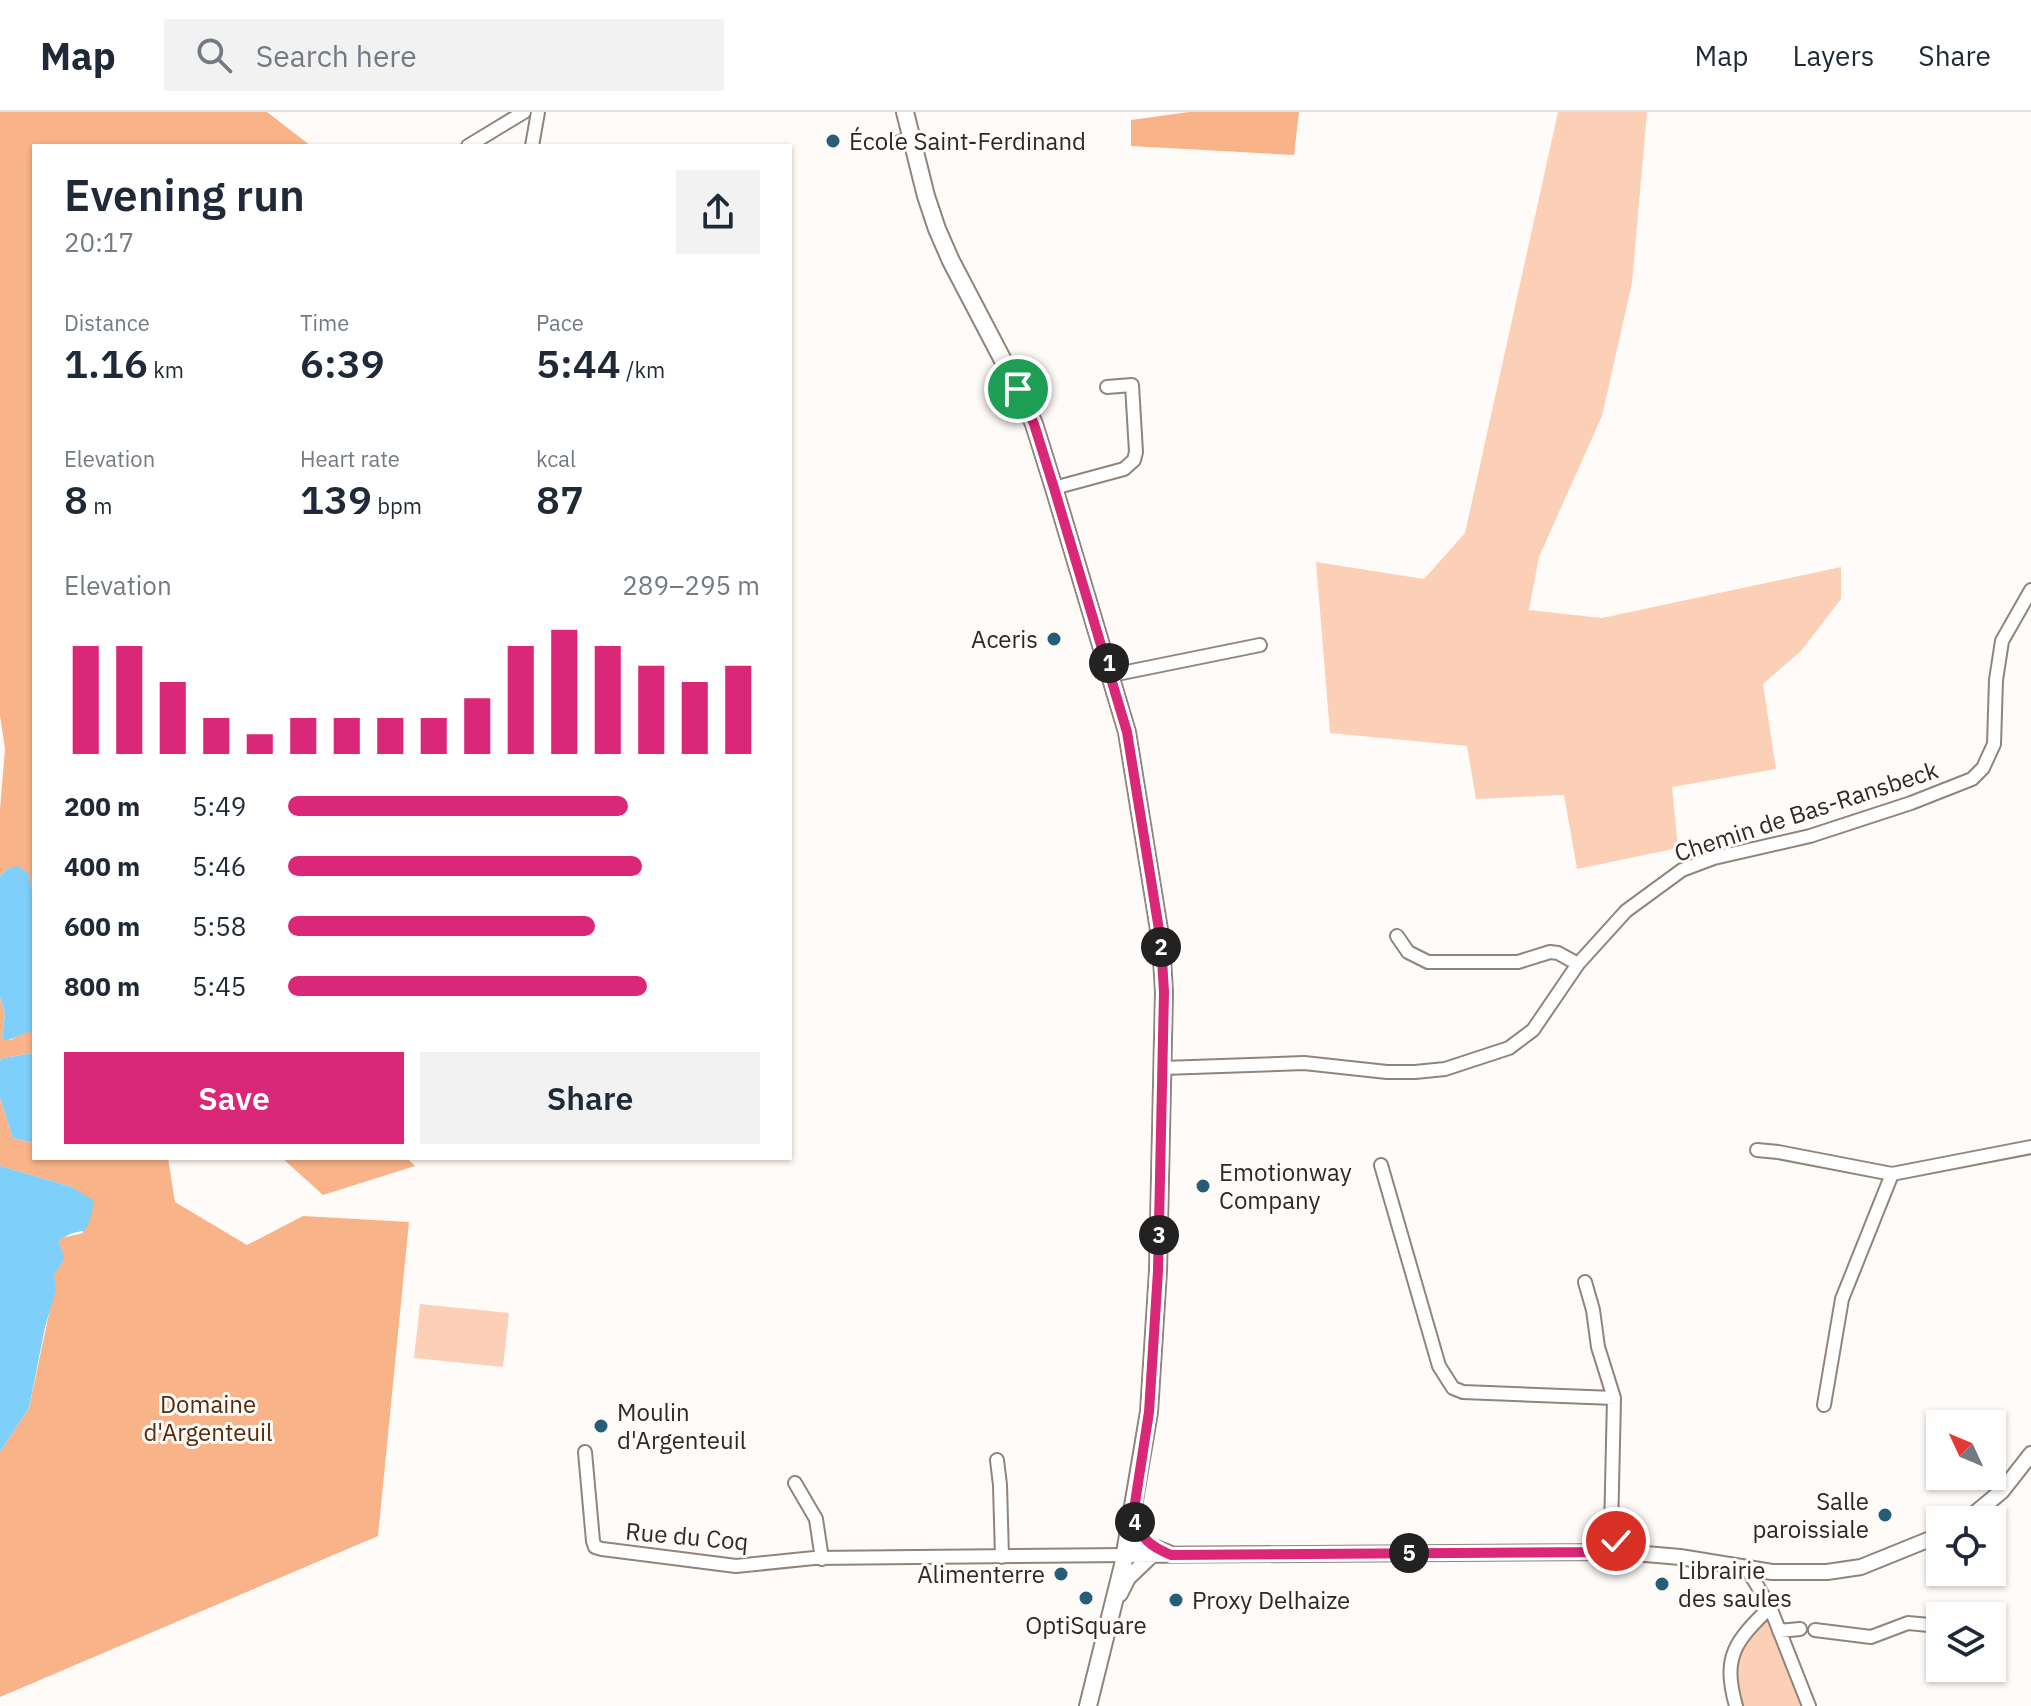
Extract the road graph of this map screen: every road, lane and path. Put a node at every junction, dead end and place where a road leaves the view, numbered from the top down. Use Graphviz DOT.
graph roads {
  1 [pos="524,112"];
  2 [pos="538,112"];
  3 [pos="905,112"];
  4 [pos="911,137"];
  5 [pos="471,144"];
  6 [pos="532,144"];
  7 [pos="895,144"];
  8 [pos="1107,387"];
  9 [pos="1054,488"];
  10 [pos="2031,590"];
  11 [pos="1260,645"];
  12 [pos="1112,675"];
  13 [pos="1397,936"];
  14 [pos="1578,964"];
  15 [pos="1163,1068"];
  16 [pos="2031,1147"];
  17 [pos="1757,1150"];
  18 [pos="1381,1165"];
  19 [pos="1892,1174"];
  20 [pos="1585,1282"];
  21 [pos="1614,1398"];
  22 [pos="1824,1405"];
  23 [pos="585,1452"];
  24 [pos="2031,1454"];
  25 [pos="997,1460"];
  26 [pos="795,1483"];
  27 [pos="1984,1506"];
  28 [pos="1133,1516"];
  29 [pos="1611,1532"];
  30 [pos="1926,1541"];
  31 [pos="1149,1551"];
  32 [pos="1599,1552"];
  33 [pos="1623,1552"];
  34 [pos="1125,1555"];
  35 [pos="1002,1557"];
  36 [pos="822,1559"];
  37 [pos="1746,1567"];
  38 [pos="1772,1572"];
  39 [pos="1768,1604"];
  40 [pos="1115,1605"];
  41 [pos="1926,1625"];
  42 [pos="1800,1629"];
  43 [pos="1815,1630"];
  44 [pos="1779,1631"];
  45 [pos="1088,1706"];
  46 [pos="1736,1706"];
  47 [pos="1809,1706"];
  1 -- 5 [label="street"];
  2 -- 6 [label="street"];
  3 -- 4 [label="main road"];
  4 -- 7 [label="street"];
  4 -- 9 [label="main road"];
  8 -- 9 [label="street"];
  9 -- 12 [label="main road"];
  10 -- 14 [label="street, Chemin de Bas-Ransbeck"];
  11 -- 12 [label="street"];
  12 -- 15 [label="main road"];
  13 -- 14 [label="street"];
  14 -- 15 [label="street, Chemin de Bas-Ransbeck"];
  15 -- 28 [label="main road"];
  16 -- 19 [label="street"];
  17 -- 19 [label="street"];
  18 -- 21 [label="street"];
  19 -- 22 [label="street"];
  20 -- 21 [label="street"];
  21 -- 29 [label="street"];
  23 -- 36 [label="street, Rue du Coq"];
  24 -- 27 [label="street"];
  25 -- 35 [label="street"];
  26 -- 36 [label="street"];
  28 -- 31 [label="street"];
  28 -- 34 [label="main road"];
  29 -- 32 [label="street"];
  29 -- 33 [label="street"];
  30 -- 38 [label="street"];
  31 -- 32 [label="street"];
  31 -- 34 [label="street"];
  31 -- 40 [label="street"];
  32 -- 33 [label="street"];
  33 -- 37 [label="street"];
  34 -- 35 [label="street, Rue du Coq"];
  34 -- 40 [label="main road"];
  35 -- 36 [label="street, Rue du Coq"];
  37 -- 38 [label="street"];
  37 -- 39 [label="street"];
  38 -- 39 [label="street"];
  39 -- 44 [label="street"];
  39 -- 46 [label="street"];
  40 -- 45 [label="main road"];
  41 -- 43 [label="street"];
  42 -- 44 [label="street"];
  44 -- 47 [label="street"];
}
